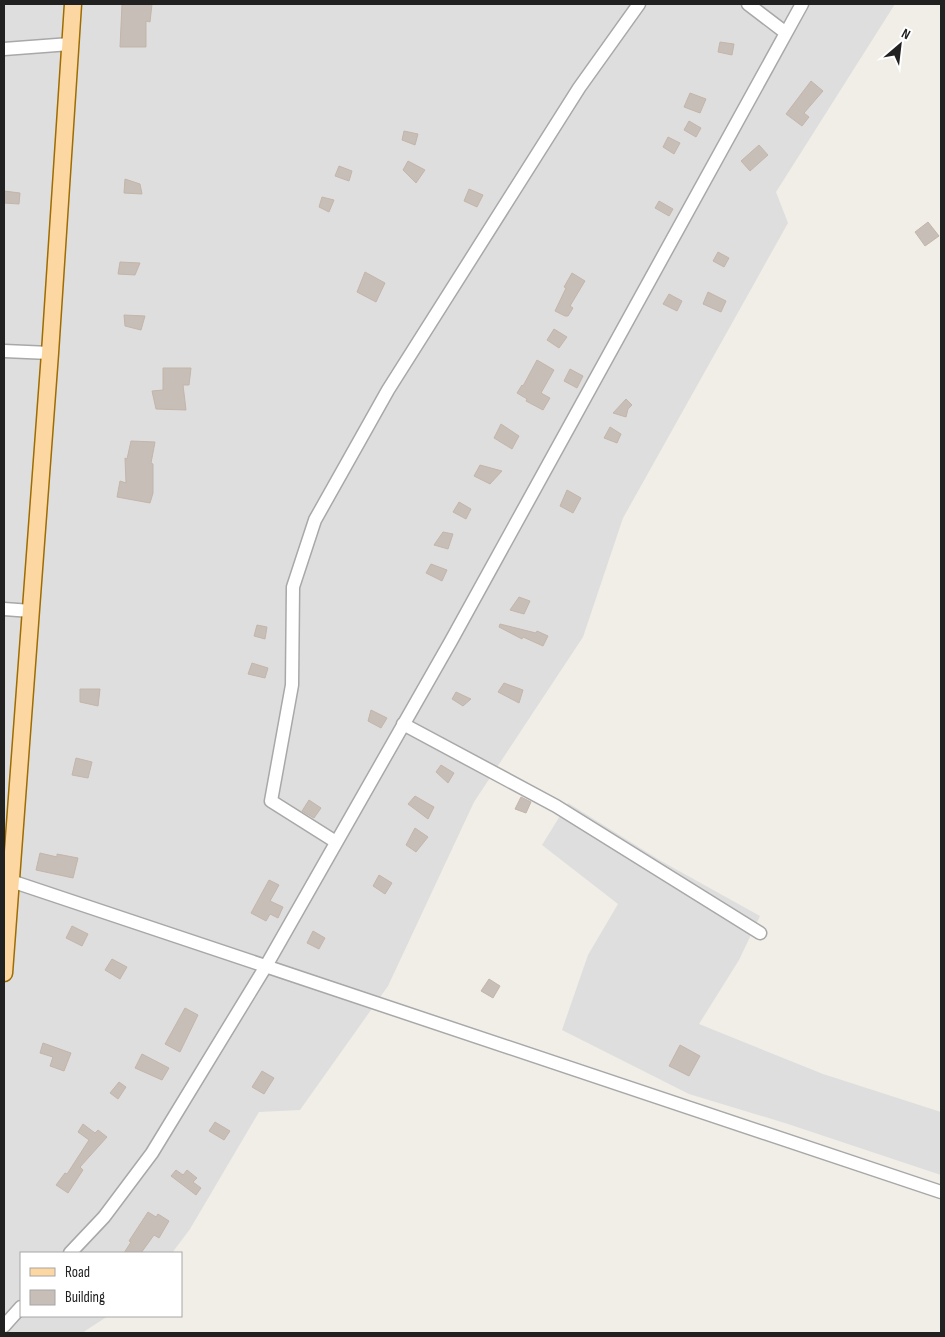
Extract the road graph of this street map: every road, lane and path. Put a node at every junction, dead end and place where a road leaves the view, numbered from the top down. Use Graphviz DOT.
graph roads {
  1 [pos="73,4"];
  2 [pos="639,4"];
  3 [pos="748,4"];
  4 [pos="802,4"];
  5 [pos="786,33"];
  6 [pos="70,44"];
  7 [pos="4,49"];
  8 [pos="4,350"];
  9 [pos="50,353"];
  10 [pos="4,609"];
  11 [pos="31,611"];
  12 [pos="403,724"];
  13 [pos="336,842"];
  14 [pos="10,882"];
  15 [pos="760,933"];
  16 [pos="266,966"];
  17 [pos="4,973"];
  18 [pos="941,1192"];
  19 [pos="71,1252"];
  20 [pos="20,1308"];
  21 [pos="4,1326"];
  1 -- 6 [label="main road"];
  2 -- 13 [label="street"];
  3 -- 5 [label="street"];
  4 -- 5 [label="street"];
  5 -- 12 [label="street"];
  6 -- 7 [label="street"];
  6 -- 9 [label="main road"];
  8 -- 9 [label="street"];
  9 -- 11 [label="main road"];
  10 -- 11 [label="street"];
  11 -- 14 [label="main road"];
  12 -- 13 [label="street"];
  12 -- 15 [label="street"];
  13 -- 16 [label="street"];
  14 -- 16 [label="street"];
  14 -- 17 [label="main road"];
  16 -- 18 [label="street"];
  16 -- 19 [label="street"];
  20 -- 21 [label="street"];
}
